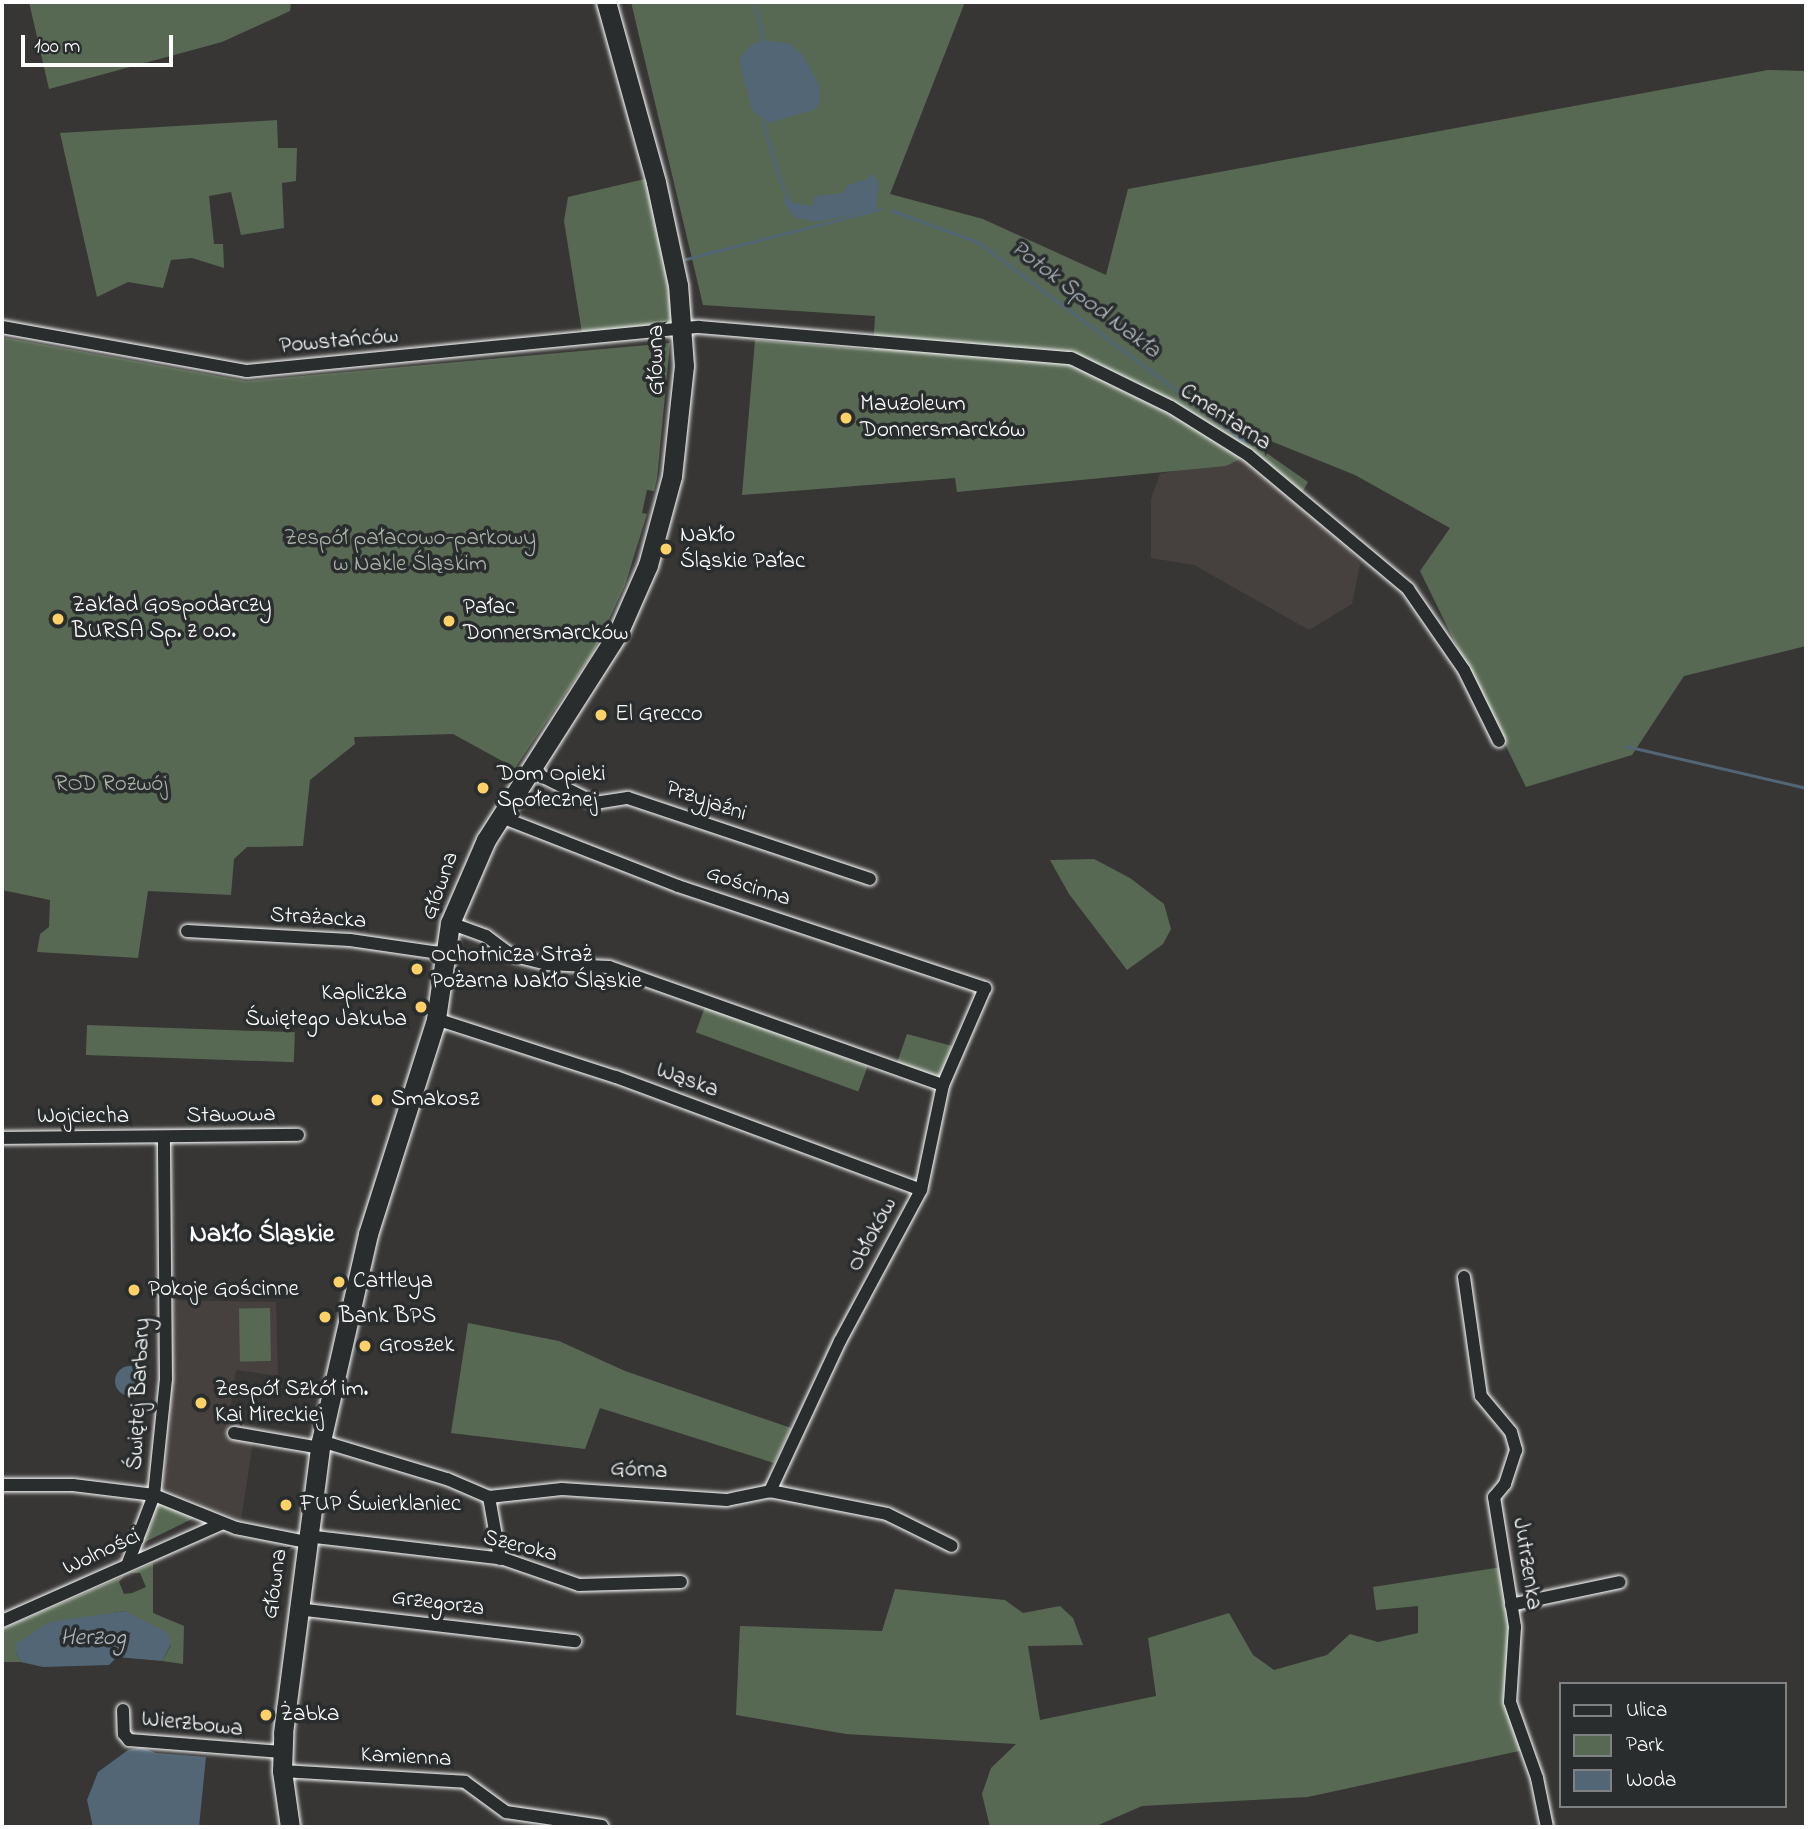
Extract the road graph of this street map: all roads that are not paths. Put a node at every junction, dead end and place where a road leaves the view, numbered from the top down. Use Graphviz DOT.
graph roads {
  1 [pos="606,2"];
  2 [pos="2,327"];
  3 [pos="683,329"];
  4 [pos="1499,741"];
  5 [pos="531,771"];
  6 [pos="500,817"];
  7 [pos="870,879"];
  8 [pos="450,923"];
  9 [pos="187,931"];
  10 [pos="446,954"];
  11 [pos="985,988"];
  12 [pos="436,1019"];
  13 [pos="943,1085"];
  14 [pos="298,1135"];
  15 [pos="2,1138"];
  16 [pos="164,1138"];
  17 [pos="921,1190"];
  18 [pos="1464,1277"];
  19 [pos="234,1433"];
  20 [pos="321,1444"];
  21 [pos="2,1485"];
  22 [pos="770,1491"];
  23 [pos="154,1494"];
  24 [pos="489,1497"];
  25 [pos="221,1524"];
  26 [pos="307,1538"];
  27 [pos="953,1546"];
  28 [pos="499,1559"];
  29 [pos="128,1563"];
  30 [pos="681,1582"];
  31 [pos="1620,1582"];
  32 [pos="1511,1605"];
  33 [pos="297,1609"];
  34 [pos="2,1621"];
  35 [pos="575,1641"];
  36 [pos="123,1710"];
  37 [pos="282,1761"];
  38 [pos="602,1826"];
  39 [pos="290,1827"];
  40 [pos="1547,1827"];
  1 -- 3 [label="main road, Główna"];
  2 -- 3 [label="street, Powstańców"];
  3 -- 4 [label="street, Cmentarna"];
  3 -- 5 [label="main road, Główna"];
  5 -- 6 [label="main road, Główna"];
  5 -- 7 [label="street, Przyjaźni"];
  6 -- 8 [label="main road, Główna"];
  6 -- 11 [label="street, Gościnna"];
  8 -- 10 [label="main road, Główna"];
  8 -- 13 [label="street"];
  9 -- 10 [label="street, Strażacka"];
  10 -- 12 [label="main road, Główna"];
  11 -- 13 [label="street, Obłoków"];
  12 -- 17 [label="street, Wąska"];
  12 -- 20 [label="main road, Główna"];
  13 -- 17 [label="street, Obłoków"];
  14 -- 16 [label="street, Stawowa"];
  15 -- 16 [label="street, Wojciecha"];
  16 -- 23 [label="street, Świętej Barbary"];
  17 -- 22 [label="street, Obłoków"];
  18 -- 32 [label="street, Jutrzenka"];
  19 -- 20 [label="street, Górna"];
  20 -- 24 [label="street, Górna"];
  20 -- 26 [label="main road, Główna"];
  21 -- 23 [label="street, Szeroka"];
  22 -- 24 [label="street, Górna"];
  22 -- 27 [label="street, Górna"];
  23 -- 25 [label="street, Szeroka"];
  23 -- 29 [label="street, Świętej Barbary"];
  24 -- 28 [label="street"];
  25 -- 26 [label="street, Szeroka"];
  25 -- 29 [label="street, Wolności"];
  26 -- 28 [label="street, Szeroka"];
  26 -- 33 [label="main road, Główna"];
  28 -- 30 [label="street, Szeroka"];
  29 -- 34 [label="street, Wolności"];
  31 -- 32 [label="street"];
  32 -- 40 [label="street, Jutrzenka"];
  33 -- 35 [label="street, Grzegorza"];
  33 -- 37 [label="main road, Główna"];
  36 -- 37 [label="street, Wierzbowa"];
  37 -- 38 [label="street, Kamienna"];
  37 -- 39 [label="main road, Główna"];
}
